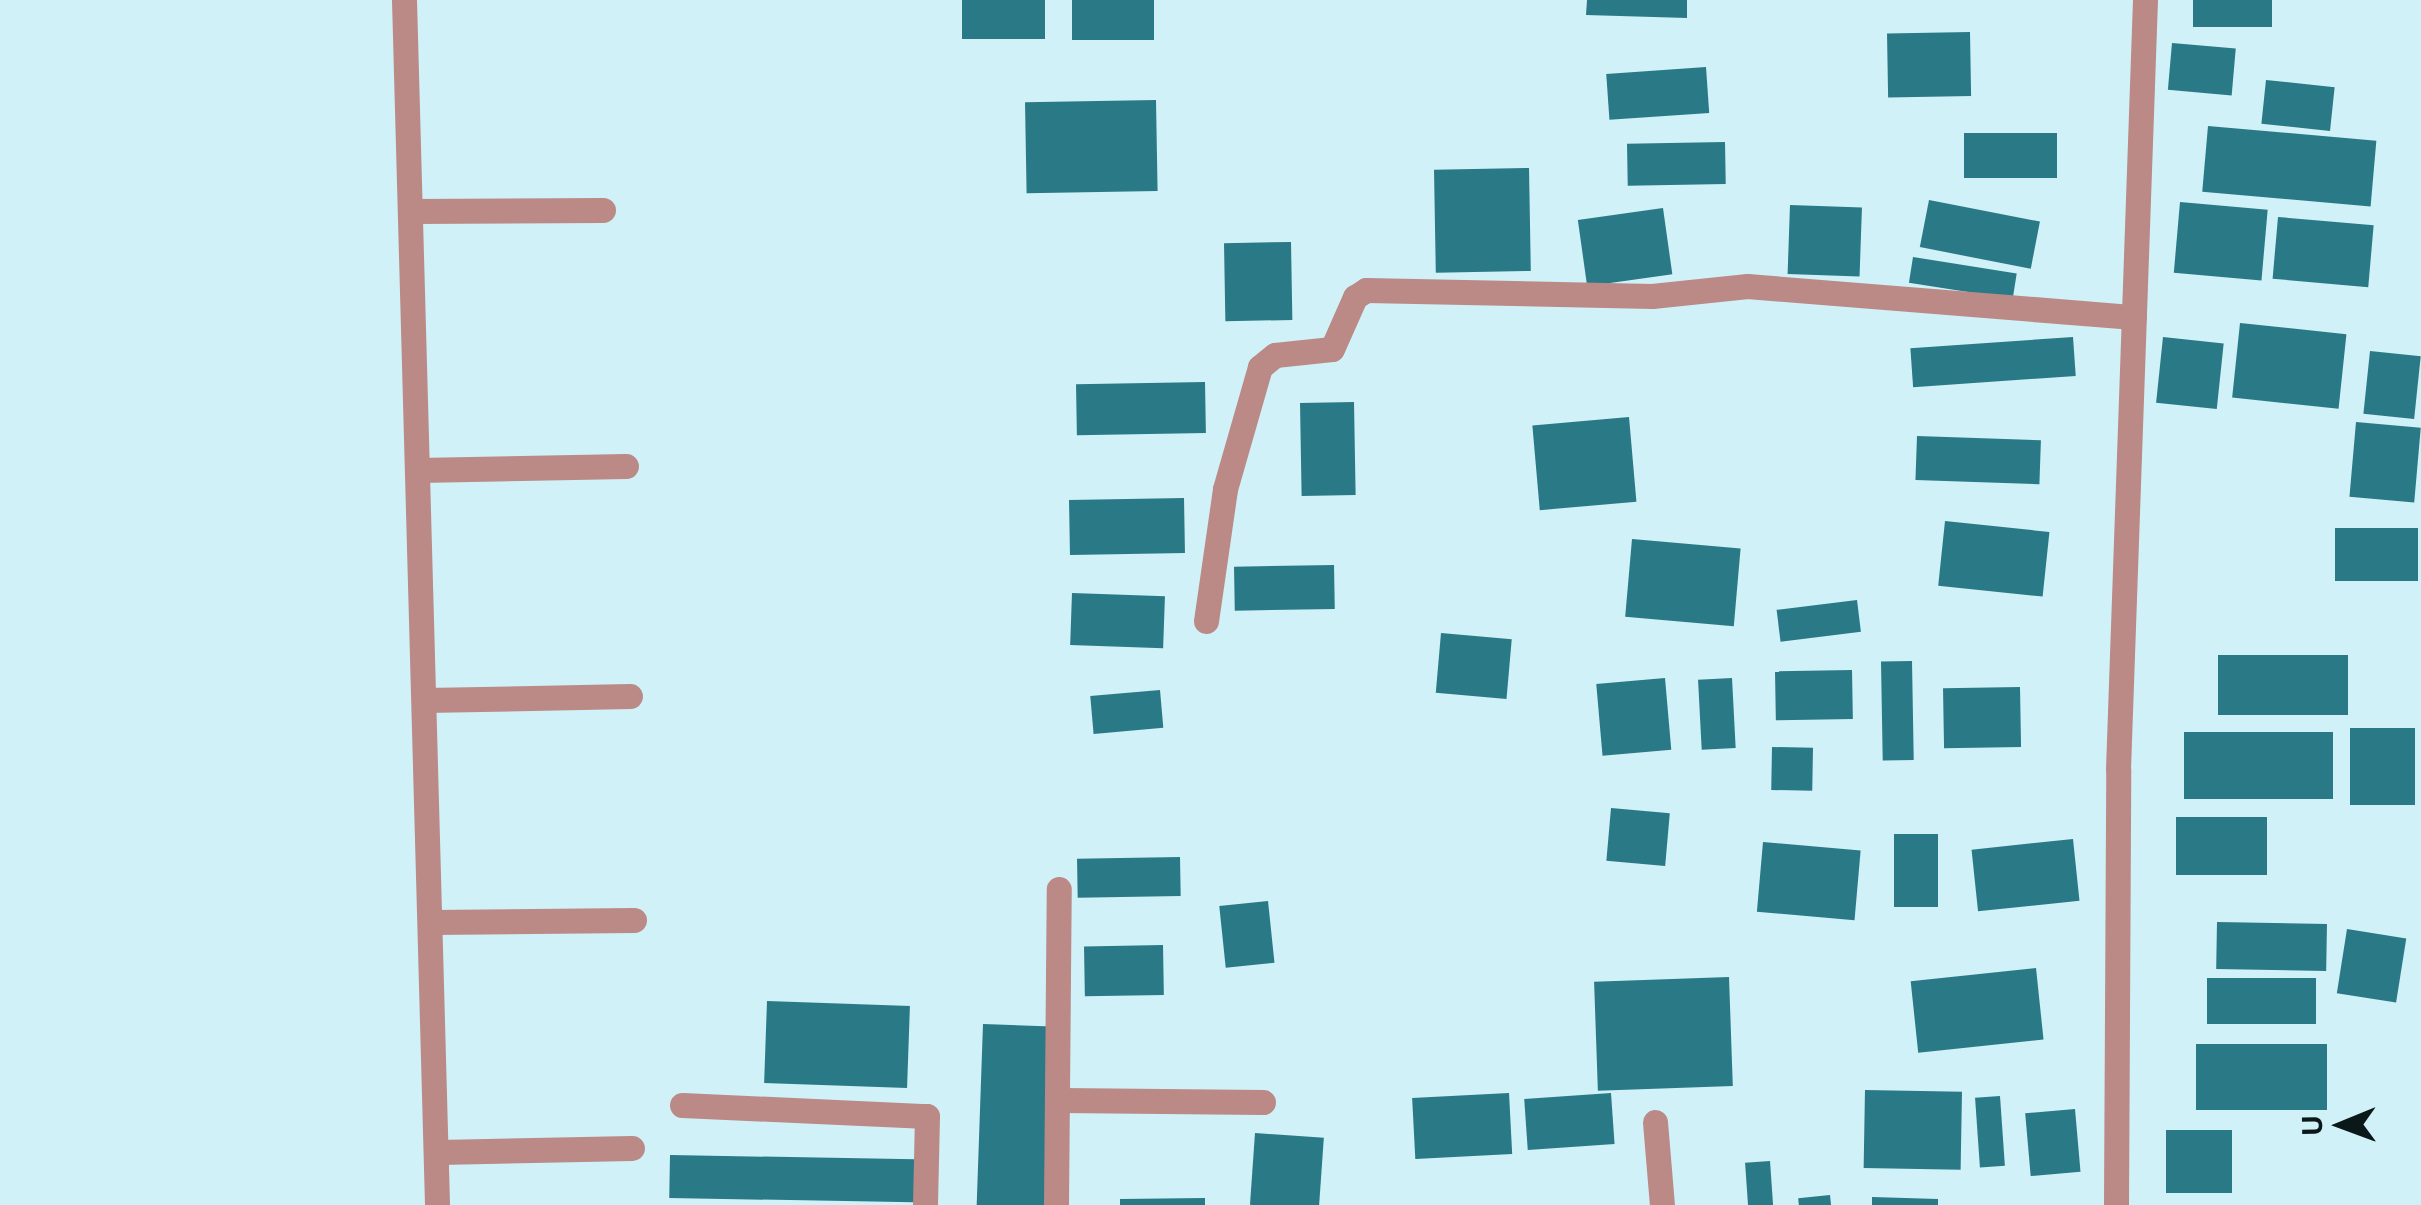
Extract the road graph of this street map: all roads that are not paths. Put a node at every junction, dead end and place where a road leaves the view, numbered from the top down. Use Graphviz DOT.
graph roads {
  1 [pos="404,0"];
  2 [pos="2146,0"];
  3 [pos="603,210"];
  4 [pos="410,211"];
  5 [pos="2134,317"];
  6 [pos="626,466"];
  7 [pos="418,470"];
  8 [pos="1206,621"];
  9 [pos="630,696"];
  10 [pos="425,700"];
  11 [pos="1059,890"];
  12 [pos="634,920"];
  13 [pos="432,922"];
  14 [pos="1061,1100"];
  15 [pos="1263,1102"];
  16 [pos="682,1105"];
  17 [pos="1655,1122"];
  18 [pos="632,1148"];
  19 [pos="438,1152"];
  20 [pos="437,1205"];
  21 [pos="925,1205"];
  22 [pos="1056,1205"];
  23 [pos="1662,1205"];
  24 [pos="2116,1205"];
  1 -- 4 [label="street"];
  2 -- 5 [label="street"];
  3 -- 4 [label="street"];
  4 -- 7 [label="street"];
  5 -- 8 [label="street"];
  5 -- 24 [label="street"];
  6 -- 7 [label="street"];
  7 -- 10 [label="street"];
  9 -- 10 [label="street"];
  10 -- 13 [label="street"];
  11 -- 14 [label="street"];
  12 -- 13 [label="street"];
  13 -- 19 [label="street"];
  14 -- 15 [label="street"];
  14 -- 22 [label="street"];
  16 -- 21 [label="street"];
  17 -- 23 [label="street"];
  18 -- 19 [label="street"];
  19 -- 20 [label="street"];
}
